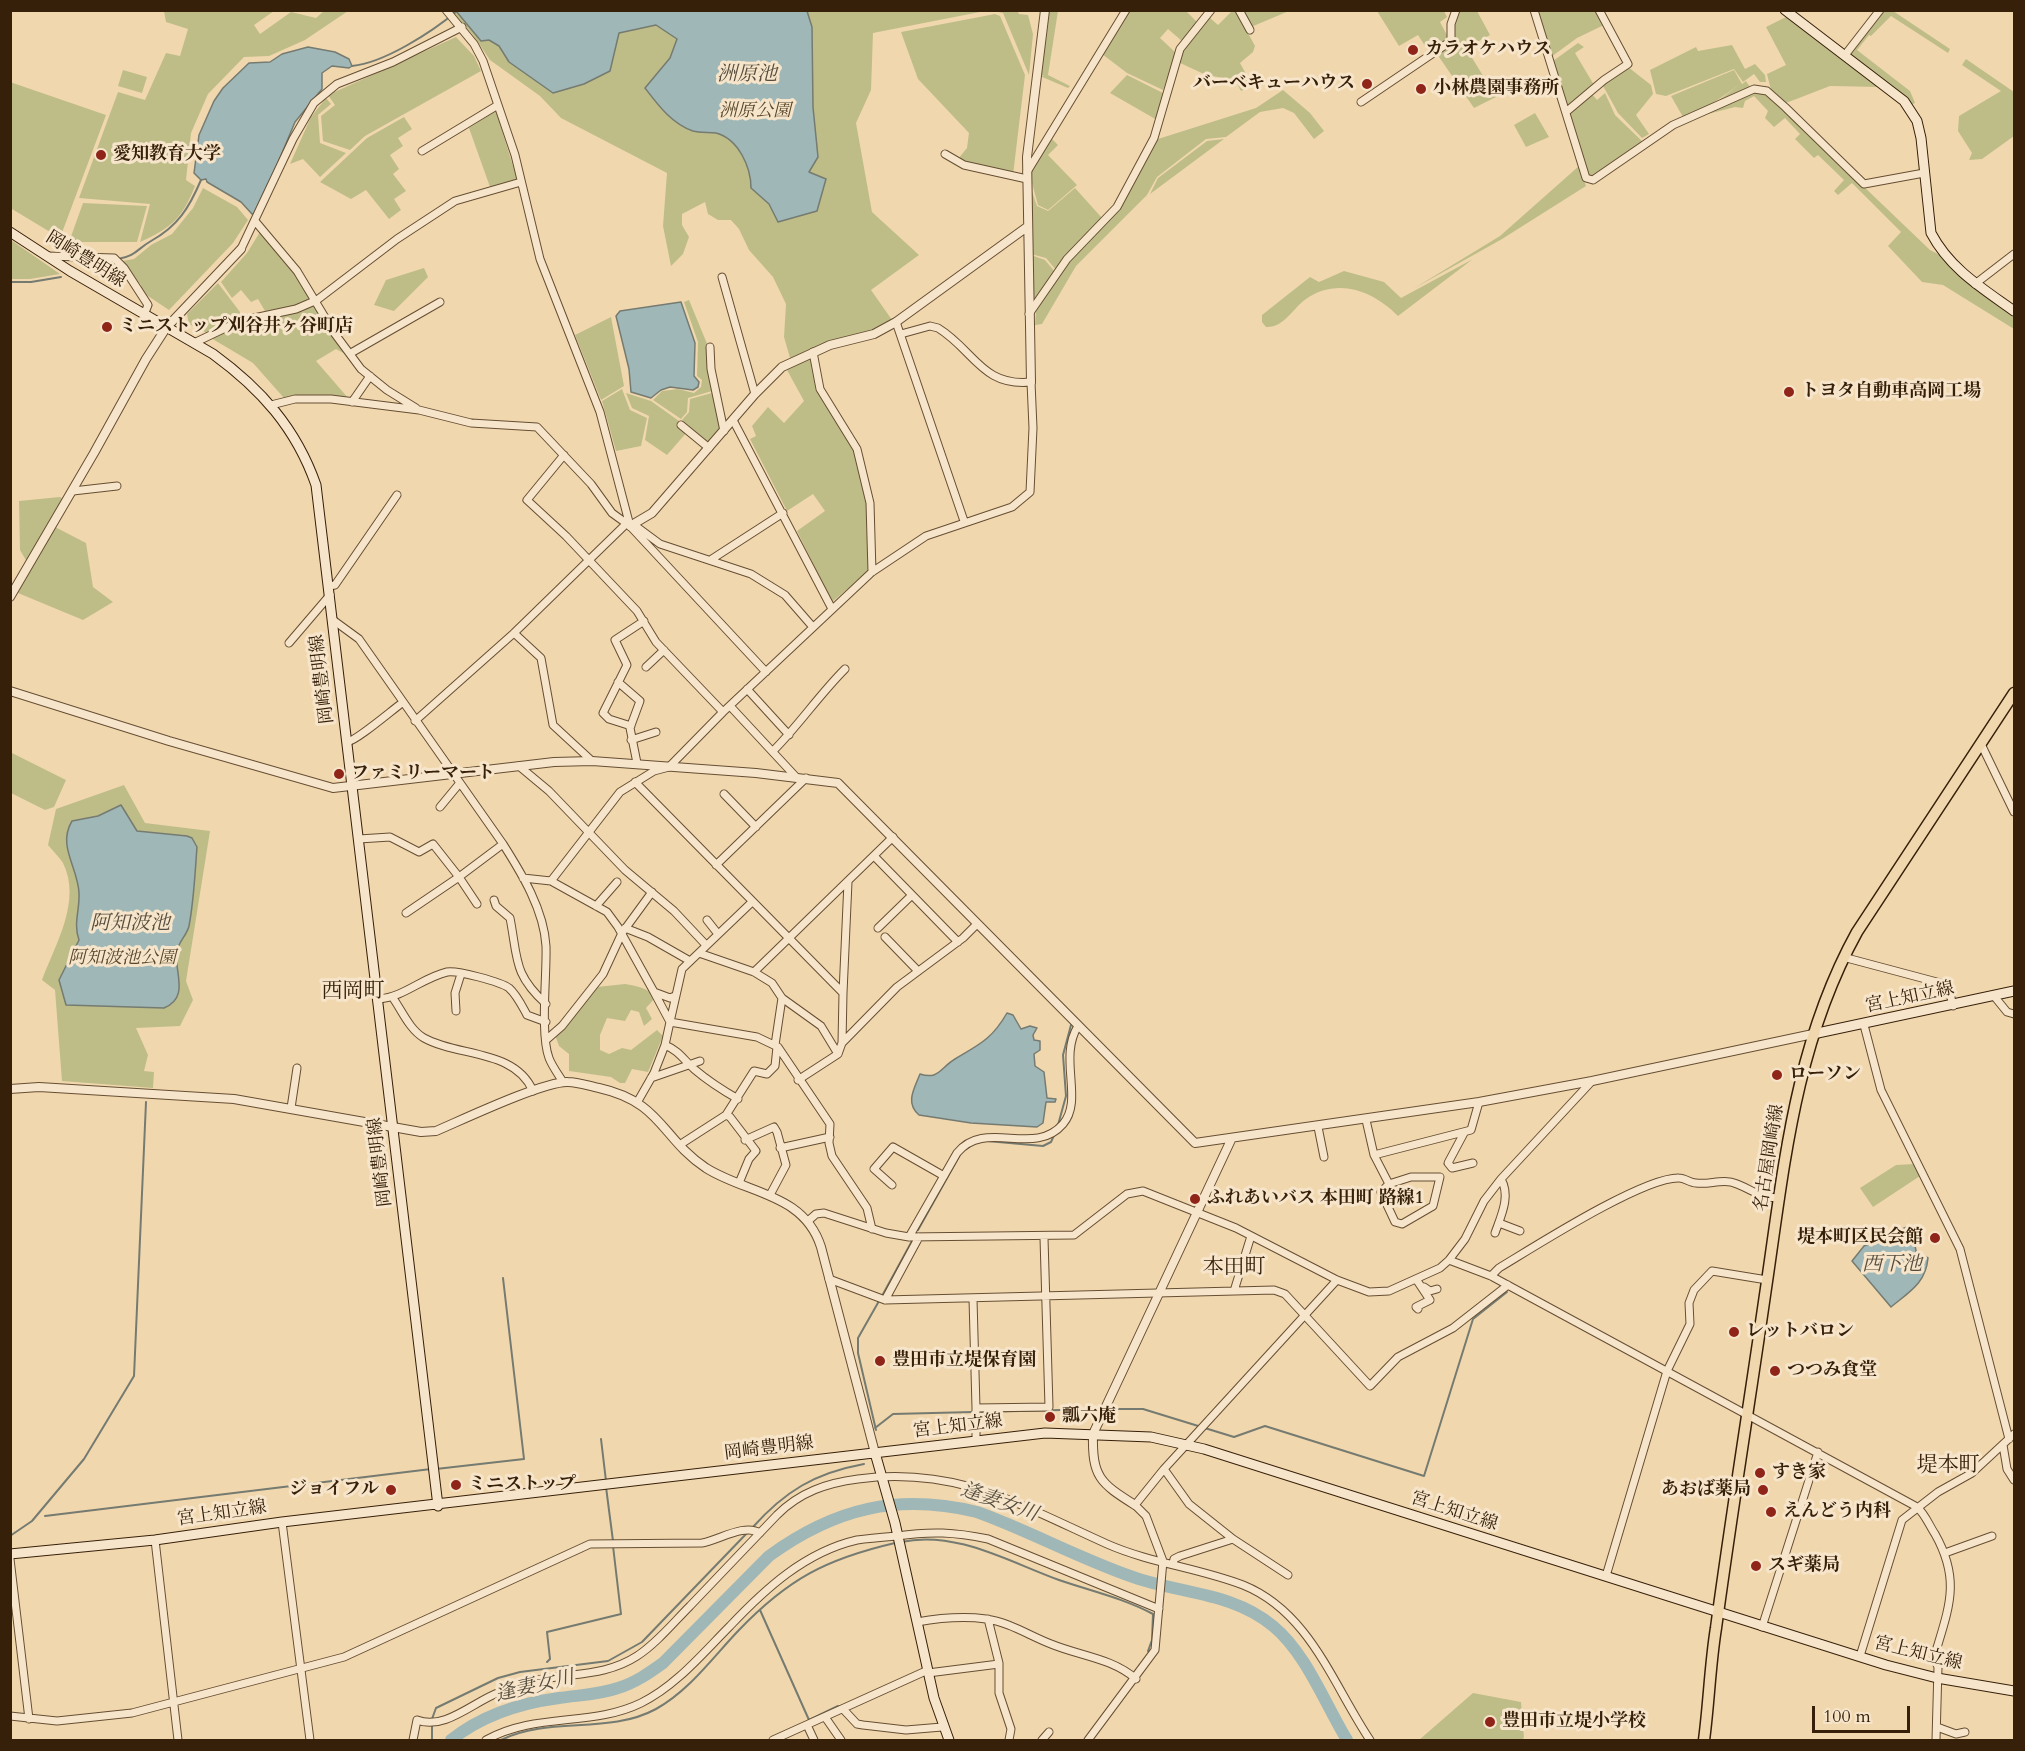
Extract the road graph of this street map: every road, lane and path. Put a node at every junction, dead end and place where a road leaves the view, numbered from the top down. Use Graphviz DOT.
graph roads {
  1 [pos="1045,10"];
  2 [pos="1126,10"];
  3 [pos="1211,10"];
  4 [pos="1239,10"];
  5 [pos="1456,10"];
  6 [pos="1599,10"];
  7 [pos="1785,10"];
  8 [pos="1880,10"];
  9 [pos="447,11"];
  10 [pos="1536,11"];
  11 [pos="462,27"];
  12 [pos="1250,30"];
  13 [pos="1845,55"];
  14 [pos="1361,102"];
  15 [pos="498,105"];
  16 [pos="1566,112"];
  17 [pos="422,151"];
  18 [pos="945,154"];
  19 [pos="1924,173"];
  20 [pos="1027,176"];
  21 [pos="521,182"];
  22 [pos="255,221"];
  23 [pos="1027,227"];
  24 [pos="10,232"];
  25 [pos="241,249"];
  26 [pos="2014,254"];
  27 [pos="47,256"];
  28 [pos="722,277"];
  29 [pos="1975,284"];
  30 [pos="317,300"];
  31 [pos="440,302"];
  32 [pos="2014,311"];
  33 [pos="1029,314"];
  34 [pos="144,315"];
  35 [pos="896,322"];
  36 [pos="166,328"];
  37 [pos="901,334"];
  38 [pos="194,343"];
  39 [pos="710,347"];
  40 [pos="813,352"];
  41 [pos="351,353"];
  42 [pos="370,376"];
  43 [pos="1031,382"];
  44 [pos="755,394"];
  45 [pos="352,402"];
  46 [pos="271,405"];
  47 [pos="419,410"];
  48 [pos="733,420"];
  49 [pos="681,425"];
  50 [pos="724,431"];
  51 [pos="709,448"];
  52 [pos="564,455"];
  53 [pos="117,486"];
  54 [pos="73,491"];
  55 [pos="397,495"];
  56 [pos="783,513"];
  57 [pos="964,521"];
  58 [pos="629,525"];
  59 [pos="712,559"];
  60 [pos="589,562"];
  61 [pos="872,572"];
  62 [pos="330,591"];
  63 [pos="10,597"];
  64 [pos="832,609"];
  65 [pos="333,620"];
  66 [pos="644,621"];
  67 [pos="812,626"];
  68 [pos="514,633"];
  69 [pos="289,642"];
  70 [pos="664,650"];
  71 [pos="646,668"];
  72 [pos="845,669"];
  73 [pos="766,672"];
  74 [pos="618,682"];
  75 [pos="747,689"];
  76 [pos="10,691"];
  77 [pos="2014,693"];
  78 [pos="402,703"];
  79 [pos="729,706"];
  80 [pos="723,712"];
  81 [pos="415,721"];
  82 [pos="630,726"];
  83 [pos="656,732"];
  84 [pos="789,735"];
  85 [pos="631,740"];
  86 [pos="347,742"];
  87 [pos="1981,744"];
  88 [pos="773,751"];
  89 [pos="592,760"];
  90 [pos="637,764"];
  91 [pos="519,766"];
  92 [pos="669,766"];
  93 [pos="452,774"];
  94 [pos="801,777"];
  95 [pos="635,782"];
  96 [pos="459,784"];
  97 [pos="353,786"];
  98 [pos="724,794"];
  99 [pos="440,807"];
  100 [pos="2014,812"];
  101 [pos="756,827"];
  102 [pos="588,833"];
  103 [pos="893,837"];
  104 [pos="359,839"];
  105 [pos="503,844"];
  106 [pos="875,857"];
  107 [pos="716,865"];
  108 [pos="459,877"];
  109 [pos="523,878"];
  110 [pos="551,880"];
  111 [pos="616,882"];
  112 [pos="848,882"];
  113 [pos="652,892"];
  114 [pos="912,895"];
  115 [pos="494,900"];
  116 [pos="752,902"];
  117 [pos="477,904"];
  118 [pos="596,906"];
  119 [pos="406,913"];
  120 [pos="707,920"];
  121 [pos="977,924"];
  122 [pos="878,928"];
  123 [pos="623,930"];
  124 [pos="718,934"];
  125 [pos="885,937"];
  126 [pos="789,939"];
  127 [pos="958,942"];
  128 [pos="706,945"];
  129 [pos="699,953"];
  130 [pos="1843,957"];
  131 [pos="690,961"];
  132 [pos="918,971"];
  133 [pos="754,972"];
  134 [pos="461,974"];
  135 [pos="2014,991"];
  136 [pos="654,992"];
  137 [pos="843,993"];
  138 [pos="675,996"];
  139 [pos="1994,996"];
  140 [pos="393,998"];
  141 [pos="782,998"];
  142 [pos="379,999"];
  143 [pos="546,1004"];
  144 [pos="1953,1005"];
  145 [pos="456,1011"];
  146 [pos="2014,1014"];
  147 [pos="546,1022"];
  148 [pos="670,1022"];
  149 [pos="1864,1025"];
  150 [pos="1078,1026"];
  151 [pos="1813,1034"];
  152 [pos="546,1040"];
  153 [pos="842,1043"];
  154 [pos="664,1045"];
  155 [pos="776,1046"];
  156 [pos="838,1054"];
  157 [pos="700,1061"];
  158 [pos="690,1065"];
  159 [pos="297,1068"];
  160 [pos="651,1078"];
  161 [pos="798,1080"];
  162 [pos="1592,1081"];
  163 [pos="563,1082"];
  164 [pos="10,1089"];
  165 [pos="533,1092"];
  166 [pos="738,1099"];
  167 [pos="638,1101"];
  168 [pos="1479,1102"];
  169 [pos="291,1108"];
  170 [pos="726,1116"];
  171 [pos="1366,1120"];
  172 [pos="394,1126"];
  173 [pos="1318,1127"];
  174 [pos="1464,1133"];
  175 [pos="830,1137"];
  176 [pos="745,1140"];
  177 [pos="1231,1140"];
  178 [pos="681,1144"];
  179 [pos="780,1148"];
  180 [pos="1374,1155"];
  181 [pos="1324,1157"];
  182 [pos="1473,1163"];
  183 [pos="944,1176"];
  184 [pos="1501,1179"];
  185 [pos="739,1183"];
  186 [pos="1389,1184"];
  187 [pos="892,1185"];
  188 [pos="770,1195"];
  189 [pos="1780,1198"];
  190 [pos="1196,1211"];
  191 [pos="808,1221"];
  192 [pos="1499,1223"];
  193 [pos="872,1229"];
  194 [pos="1520,1231"];
  195 [pos="1495,1233"];
  196 [pos="1251,1236"];
  197 [pos="909,1237"];
  198 [pos="919,1237"];
  199 [pos="1044,1238"];
  200 [pos="1449,1260"];
  201 [pos="1491,1276"];
  202 [pos="1418,1278"];
  203 [pos="829,1279"];
  204 [pos="1337,1280"];
  205 [pos="1767,1280"];
  206 [pos="1508,1285"];
  207 [pos="1437,1288"];
  208 [pos="1234,1291"];
  209 [pos="1157,1294"];
  210 [pos="1044,1298"];
  211 [pos="973,1299"];
  212 [pos="884,1300"];
  213 [pos="1418,1309"];
  214 [pos="1304,1317"];
  215 [pos="1667,1371"];
  216 [pos="976,1408"];
  217 [pos="1748,1415"];
  218 [pos="1093,1434"];
  219 [pos="2012,1436"];
  220 [pos="976,1442"];
  221 [pos="2002,1445"];
  222 [pos="1188,1446"];
  223 [pos="1818,1452"];
  224 [pos="875,1453"];
  225 [pos="1164,1469"];
  226 [pos="883,1477"];
  227 [pos="2014,1480"];
  228 [pos="1135,1505"];
  229 [pos="438,1506"];
  230 [pos="1917,1507"];
  231 [pos="282,1522"];
  232 [pos="757,1531"];
  233 [pos="898,1536"];
  234 [pos="1992,1536"];
  235 [pos="1233,1539"];
  236 [pos="155,1540"];
  237 [pos="1945,1553"];
  238 [pos="10,1554"];
  239 [pos="10,1559"];
  240 [pos="1163,1564"];
  241 [pos="1173,1564"];
  242 [pos="1288,1575"];
  243 [pos="1605,1576"];
  244 [pos="1160,1606"];
  245 [pos="1718,1613"];
  246 [pos="988,1619"];
  247 [pos="917,1622"];
  248 [pos="1762,1627"];
  249 [pos="1860,1656"];
  250 [pos="999,1664"];
  251 [pos="299,1669"];
  252 [pos="928,1672"];
  253 [pos="1937,1678"];
  254 [pos="1136,1679"];
  255 [pos="1710,1682"];
  256 [pos="2014,1691"];
  257 [pos="173,1702"];
  258 [pos="843,1709"];
  259 [pos="10,1716"];
  260 [pos="825,1717"];
  261 [pos="29,1719"];
  262 [pos="807,1725"];
  263 [pos="942,1727"];
  264 [pos="1937,1727"];
  265 [pos="1049,1732"];
  266 [pos="1965,1732"];
  267 [pos="178,1740"];
  268 [pos="310,1740"];
  269 [pos="413,1740"];
  270 [pos="486,1740"];
  271 [pos="773,1740"];
  272 [pos="814,1740"];
  273 [pos="841,1740"];
  274 [pos="949,1740"];
  275 [pos="1009,1740"];
  276 [pos="1042,1740"];
  277 [pos="1088,1740"];
  278 [pos="1370,1740"];
  279 [pos="1697,1740"];
  280 [pos="1704,1740"];
  281 [pos="1936,1740"];
  1 -- 20 [label="street"];
  2 -- 20 [label="street"];
  3 -- 33 [label="street"];
  4 -- 12 [label="street"];
  5 -- 14 [label="street"];
  6 -- 16 [label="street"];
  7 -- 13 [label="main road"];
  8 -- 13 [label="street"];
  9 -- 11 [label="street"];
  10 -- 16 [label="street"];
  11 -- 15 [label="street"];
  11 -- 22 [label="street"];
  13 -- 19 [label="main road"];
  15 -- 17 [label="street"];
  15 -- 21 [label="street"];
  16 -- 19 [label="street"];
  18 -- 20 [label="street"];
  19 -- 29 [label="main road"];
  20 -- 23 [label="street"];
  21 -- 30 [label="street"];
  21 -- 58 [label="street"];
  22 -- 25 [label="street"];
  22 -- 30 [label="street"];
  23 -- 33 [label="street"];
  23 -- 35 [label="street"];
  24 -- 27 [label="main road, 岡崎豊明線"];
  25 -- 36 [label="street"];
  26 -- 29 [label="street"];
  27 -- 34 [label="main road, 岡崎豊明線"];
  27 -- 34 [label="street"];
  28 -- 44 [label="street"];
  29 -- 32 [label="main road"];
  30 -- 38 [label="street"];
  30 -- 41 [label="street"];
  31 -- 41 [label="street"];
  33 -- 43 [label="street"];
  34 -- 36 [label="main road, 岡崎豊明線"];
  35 -- 37 [label="street"];
  35 -- 40 [label="street"];
  36 -- 38 [label="main road, 岡崎豊明線"];
  36 -- 54 [label="street"];
  37 -- 43 [label="street"];
  37 -- 57 [label="street"];
  38 -- 46 [label="main road, 岡崎豊明線"];
  39 -- 50 [label="street"];
  40 -- 44 [label="street"];
  40 -- 61 [label="street"];
  41 -- 42 [label="street"];
  42 -- 45 [label="street"];
  42 -- 47 [label="street"];
  43 -- 57 [label="street"];
  44 -- 48 [label="street"];
  45 -- 46 [label="street"];
  45 -- 47 [label="street"];
  46 -- 62 [label="main road, 岡崎豊明線"];
  47 -- 52 [label="street"];
  48 -- 50 [label="street"];
  48 -- 56 [label="street"];
  49 -- 51 [label="street"];
  50 -- 51 [label="street"];
  51 -- 58 [label="street"];
  52 -- 58 [label="street"];
  52 -- 60 [label="street"];
  53 -- 54 [label="street"];
  54 -- 63 [label="street"];
  55 -- 62 [label="street"];
  56 -- 59 [label="street"];
  56 -- 64 [label="street"];
  57 -- 61 [label="street"];
  58 -- 59 [label="street"];
  58 -- 60 [label="street"];
  58 -- 73 [label="street"];
  59 -- 67 [label="street"];
  60 -- 66 [label="street"];
  60 -- 68 [label="street"];
  61 -- 64 [label="street"];
  62 -- 65 [label="main road, 岡崎豊明線"];
  62 -- 69 [label="street"];
  64 -- 67 [label="street"];
  65 -- 78 [label="street"];
  65 -- 86 [label="main road, 岡崎豊明線"];
  66 -- 70 [label="street"];
  66 -- 74 [label="street"];
  67 -- 73 [label="street"];
  68 -- 81 [label="street"];
  68 -- 89 [label="street"];
  70 -- 71 [label="street"];
  70 -- 80 [label="street"];
  72 -- 84 [label="street"];
  73 -- 75 [label="street"];
  74 -- 82 [label="street"];
  74 -- 82 [label="street"];
  75 -- 79 [label="street"];
  75 -- 84 [label="street"];
  76 -- 97 [label="street"];
  77 -- 87 [label="main road, 名古屋岡崎線"];
  78 -- 81 [label="street"];
  78 -- 86 [label="street"];
  79 -- 80 [label="street"];
  79 -- 88 [label="street"];
  80 -- 92 [label="street"];
  81 -- 93 [label="street"];
  82 -- 85 [label="street"];
  83 -- 85 [label="street"];
  84 -- 88 [label="street"];
  85 -- 90 [label="street"];
  86 -- 97 [label="main road, 岡崎豊明線"];
  87 -- 100 [label="street"];
  87 -- 130 [label="main road, 名古屋岡崎線"];
  88 -- 94 [label="street"];
  89 -- 90 [label="street"];
  89 -- 91 [label="street"];
  90 -- 92 [label="street"];
  91 -- 93 [label="street"];
  91 -- 102 [label="street"];
  92 -- 94 [label="street"];
  92 -- 95 [label="street"];
  93 -- 96 [label="street"];
  93 -- 97 [label="street"];
  94 -- 101 [label="street"];
  94 -- 103 [label="street"];
  95 -- 102 [label="street"];
  95 -- 107 [label="street"];
  96 -- 99 [label="street"];
  96 -- 105 [label="street"];
  97 -- 104 [label="main road, 岡崎豊明線"];
  98 -- 101 [label="street"];
  101 -- 107 [label="street"];
  102 -- 110 [label="street"];
  102 -- 113 [label="street"];
  103 -- 106 [label="street"];
  103 -- 121 [label="street"];
  104 -- 108 [label="street"];
  104 -- 142 [label="main road, 岡崎豊明線"];
  105 -- 108 [label="street"];
  105 -- 109 [label="street"];
  106 -- 112 [label="street"];
  106 -- 114 [label="street"];
  107 -- 116 [label="street"];
  108 -- 117 [label="street"];
  108 -- 119 [label="street"];
  109 -- 110 [label="street"];
  109 -- 143 [label="street"];
  110 -- 118 [label="street"];
  111 -- 118 [label="street"];
  112 -- 126 [label="street"];
  112 -- 137 [label="street"];
  113 -- 123 [label="street"];
  113 -- 128 [label="street"];
  114 -- 122 [label="street"];
  114 -- 127 [label="street"];
  115 -- 143 [label="street"];
  116 -- 124 [label="street"];
  116 -- 126 [label="street"];
  118 -- 123 [label="street"];
  120 -- 124 [label="street"];
  121 -- 127 [label="street"];
  121 -- 150 [label="street"];
  123 -- 131 [label="street"];
  123 -- 136 [label="street"];
  123 -- 152 [label="street"];
  124 -- 128 [label="street"];
  125 -- 132 [label="street"];
  126 -- 133 [label="street"];
  126 -- 137 [label="street"];
  127 -- 132 [label="street"];
  128 -- 129 [label="street"];
  129 -- 131 [label="street"];
  129 -- 133 [label="street"];
  130 -- 144 [label="street"];
  130 -- 151 [label="main road, 名古屋岡崎線"];
  131 -- 138 [label="street"];
  132 -- 153 [label="street"];
  133 -- 141 [label="street"];
  134 -- 140 [label="street"];
  134 -- 145 [label="street"];
  134 -- 147 [label="street"];
  135 -- 139 [label="main road, 宮上知立線"];
  136 -- 138 [label="street"];
  136 -- 148 [label="street"];
  137 -- 153 [label="street"];
  138 -- 148 [label="street"];
  139 -- 144 [label="main road, 宮上知立線"];
  139 -- 146 [label="street"];
  140 -- 142 [label="street"];
  140 -- 165 [label="street"];
  141 -- 155 [label="street"];
  141 -- 156 [label="street"];
  142 -- 172 [label="main road, 岡崎豊明線"];
  143 -- 147 [label="street"];
  144 -- 149 [label="main road, 宮上知立線"];
  147 -- 152 [label="street"];
  148 -- 154 [label="street"];
  148 -- 155 [label="street"];
  149 -- 151 [label="main road, 宮上知立線"];
  149 -- 219 [label="street"];
  150 -- 177 [label="street"];
  150 -- 183 [label="street"];
  151 -- 162 [label="street"];
  151 -- 189 [label="main road, 名古屋岡崎線"];
  152 -- 163 [label="street"];
  153 -- 156 [label="street"];
  154 -- 158 [label="street"];
  154 -- 160 [label="street"];
  155 -- 161 [label="street"];
  155 -- 166 [label="street"];
  156 -- 161 [label="street"];
  157 -- 158 [label="street"];
  158 -- 160 [label="street"];
  158 -- 166 [label="street"];
  159 -- 169 [label="street"];
  160 -- 167 [label="street"];
  161 -- 175 [label="street"];
  162 -- 168 [label="street"];
  162 -- 184 [label="street"];
  163 -- 165 [label="street"];
  163 -- 167 [label="street"];
  164 -- 169 [label="street"];
  165 -- 172 [label="street"];
  166 -- 170 [label="street"];
  167 -- 178 [label="street"];
  168 -- 171 [label="street"];
  168 -- 174 [label="street"];
  169 -- 172 [label="street"];
  170 -- 176 [label="street"];
  170 -- 178 [label="street"];
  171 -- 173 [label="street"];
  171 -- 180 [label="street"];
  172 -- 229 [label="main road, 岡崎豊明線"];
  173 -- 177 [label="street"];
  173 -- 181 [label="street"];
  174 -- 180 [label="street"];
  174 -- 182 [label="street"];
  175 -- 179 [label="street"];
  175 -- 193 [label="street"];
  176 -- 179 [label="street"];
  176 -- 185 [label="street"];
  177 -- 190 [label="street"];
  178 -- 185 [label="street"];
  179 -- 188 [label="street"];
  180 -- 186 [label="street"];
  183 -- 187 [label="street"];
  183 -- 197 [label="street"];
  184 -- 192 [label="street"];
  184 -- 200 [label="street"];
  185 -- 188 [label="street"];
  186 -- 186 [label="street"];
  188 -- 191 [label="street"];
  189 -- 201 [label="street"];
  189 -- 205 [label="main road, 名古屋岡崎線"];
  190 -- 196 [label="street"];
  190 -- 199 [label="street"];
  190 -- 209 [label="street"];
  191 -- 193 [label="street"];
  191 -- 203 [label="street"];
  192 -- 194 [label="street"];
  192 -- 195 [label="street"];
  193 -- 197 [label="street"];
  196 -- 204 [label="street"];
  196 -- 208 [label="street"];
  197 -- 198 [label="street"];
  198 -- 199 [label="street"];
  198 -- 212 [label="street"];
  199 -- 210 [label="street"];
  200 -- 201 [label="street"];
  200 -- 202 [label="street"];
  201 -- 206 [label="street"];
  202 -- 204 [label="street"];
  202 -- 207 [label="street"];
  202 -- 213 [label="street"];
  203 -- 212 [label="street"];
  203 -- 224 [label="street"];
  204 -- 214 [label="street"];
  205 -- 215 [label="street"];
  205 -- 217 [label="main road, 名古屋岡崎線"];
  206 -- 214 [label="street"];
  206 -- 215 [label="street"];
  208 -- 209 [label="street"];
  208 -- 214 [label="street"];
  209 -- 210 [label="street"];
  209 -- 218 [label="street"];
  210 -- 211 [label="street"];
  210 -- 216 [label="street"];
  211 -- 212 [label="street"];
  211 -- 216 [label="street"];
  214 -- 222 [label="street"];
  215 -- 217 [label="street"];
  215 -- 243 [label="street"];
  216 -- 220 [label="street"];
  217 -- 223 [label="street"];
  217 -- 245 [label="main road, 名古屋岡崎線"];
  218 -- 220 [label="main road, 宮上知立線"];
  218 -- 222 [label="main road, 宮上知立線"];
  218 -- 228 [label="street"];
  219 -- 221 [label="street"];
  220 -- 224 [label="main road, 宮上知立線"];
  221 -- 227 [label="street"];
  221 -- 230 [label="street"];
  222 -- 225 [label="street"];
  222 -- 243 [label="main road, 宮上知立線"];
  223 -- 230 [label="street"];
  223 -- 248 [label="street"];
  224 -- 226 [label="main road"];
  224 -- 229 [label="main road, 岡崎豊明線"];
  225 -- 228 [label="street"];
  225 -- 235 [label="street"];
  226 -- 232 [label="street"];
  226 -- 233 [label="main road"];
  226 -- 240 [label="street"];
  228 -- 240 [label="street"];
  229 -- 231 [label="main road, 宮上知立線"];
  230 -- 237 [label="street"];
  230 -- 249 [label="street"];
  231 -- 236 [label="main road, 宮上知立線"];
  231 -- 251 [label="street"];
  232 -- 251 [label="street"];
  232 -- 269 [label="street"];
  233 -- 244 [label="street"];
  233 -- 247 [label="main road"];
  233 -- 270 [label="street"];
  234 -- 237 [label="street"];
  235 -- 241 [label="street"];
  235 -- 242 [label="street"];
  236 -- 238 [label="main road, 宮上知立線"];
  236 -- 257 [label="street"];
  237 -- 253 [label="street"];
  239 -- 261 [label="street"];
  240 -- 241 [label="street"];
  240 -- 244 [label="street"];
  241 -- 278 [label="street"];
  243 -- 245 [label="main road, 宮上知立線"];
  244 -- 254 [label="street"];
  245 -- 248 [label="main road, 宮上知立線"];
  245 -- 255 [label="main road, 名古屋岡崎線"];
  246 -- 247 [label="street"];
  246 -- 250 [label="street"];
  246 -- 254 [label="street"];
  247 -- 252 [label="main road"];
  248 -- 249 [label="main road, 宮上知立線"];
  249 -- 253 [label="main road, 宮上知立線"];
  250 -- 252 [label="street"];
  250 -- 275 [label="street"];
  251 -- 257 [label="street"];
  251 -- 268 [label="street"];
  252 -- 258 [label="street"];
  252 -- 263 [label="main road"];
  253 -- 256 [label="main road, 宮上知立線"];
  253 -- 264 [label="street"];
  254 -- 277 [label="street"];
  255 -- 279 [label="main road, 名古屋岡崎線"];
  255 -- 280 [label="main road, 名古屋岡崎線"];
  257 -- 261 [label="street"];
  257 -- 267 [label="street"];
  258 -- 260 [label="street"];
  258 -- 263 [label="street"];
  259 -- 261 [label="street"];
  260 -- 262 [label="street"];
  260 -- 273 [label="street"];
  262 -- 271 [label="street"];
  262 -- 272 [label="street"];
  263 -- 274 [label="main road"];
  264 -- 266 [label="street"];
  264 -- 281 [label="street"];
  265 -- 276 [label="street"];
}
